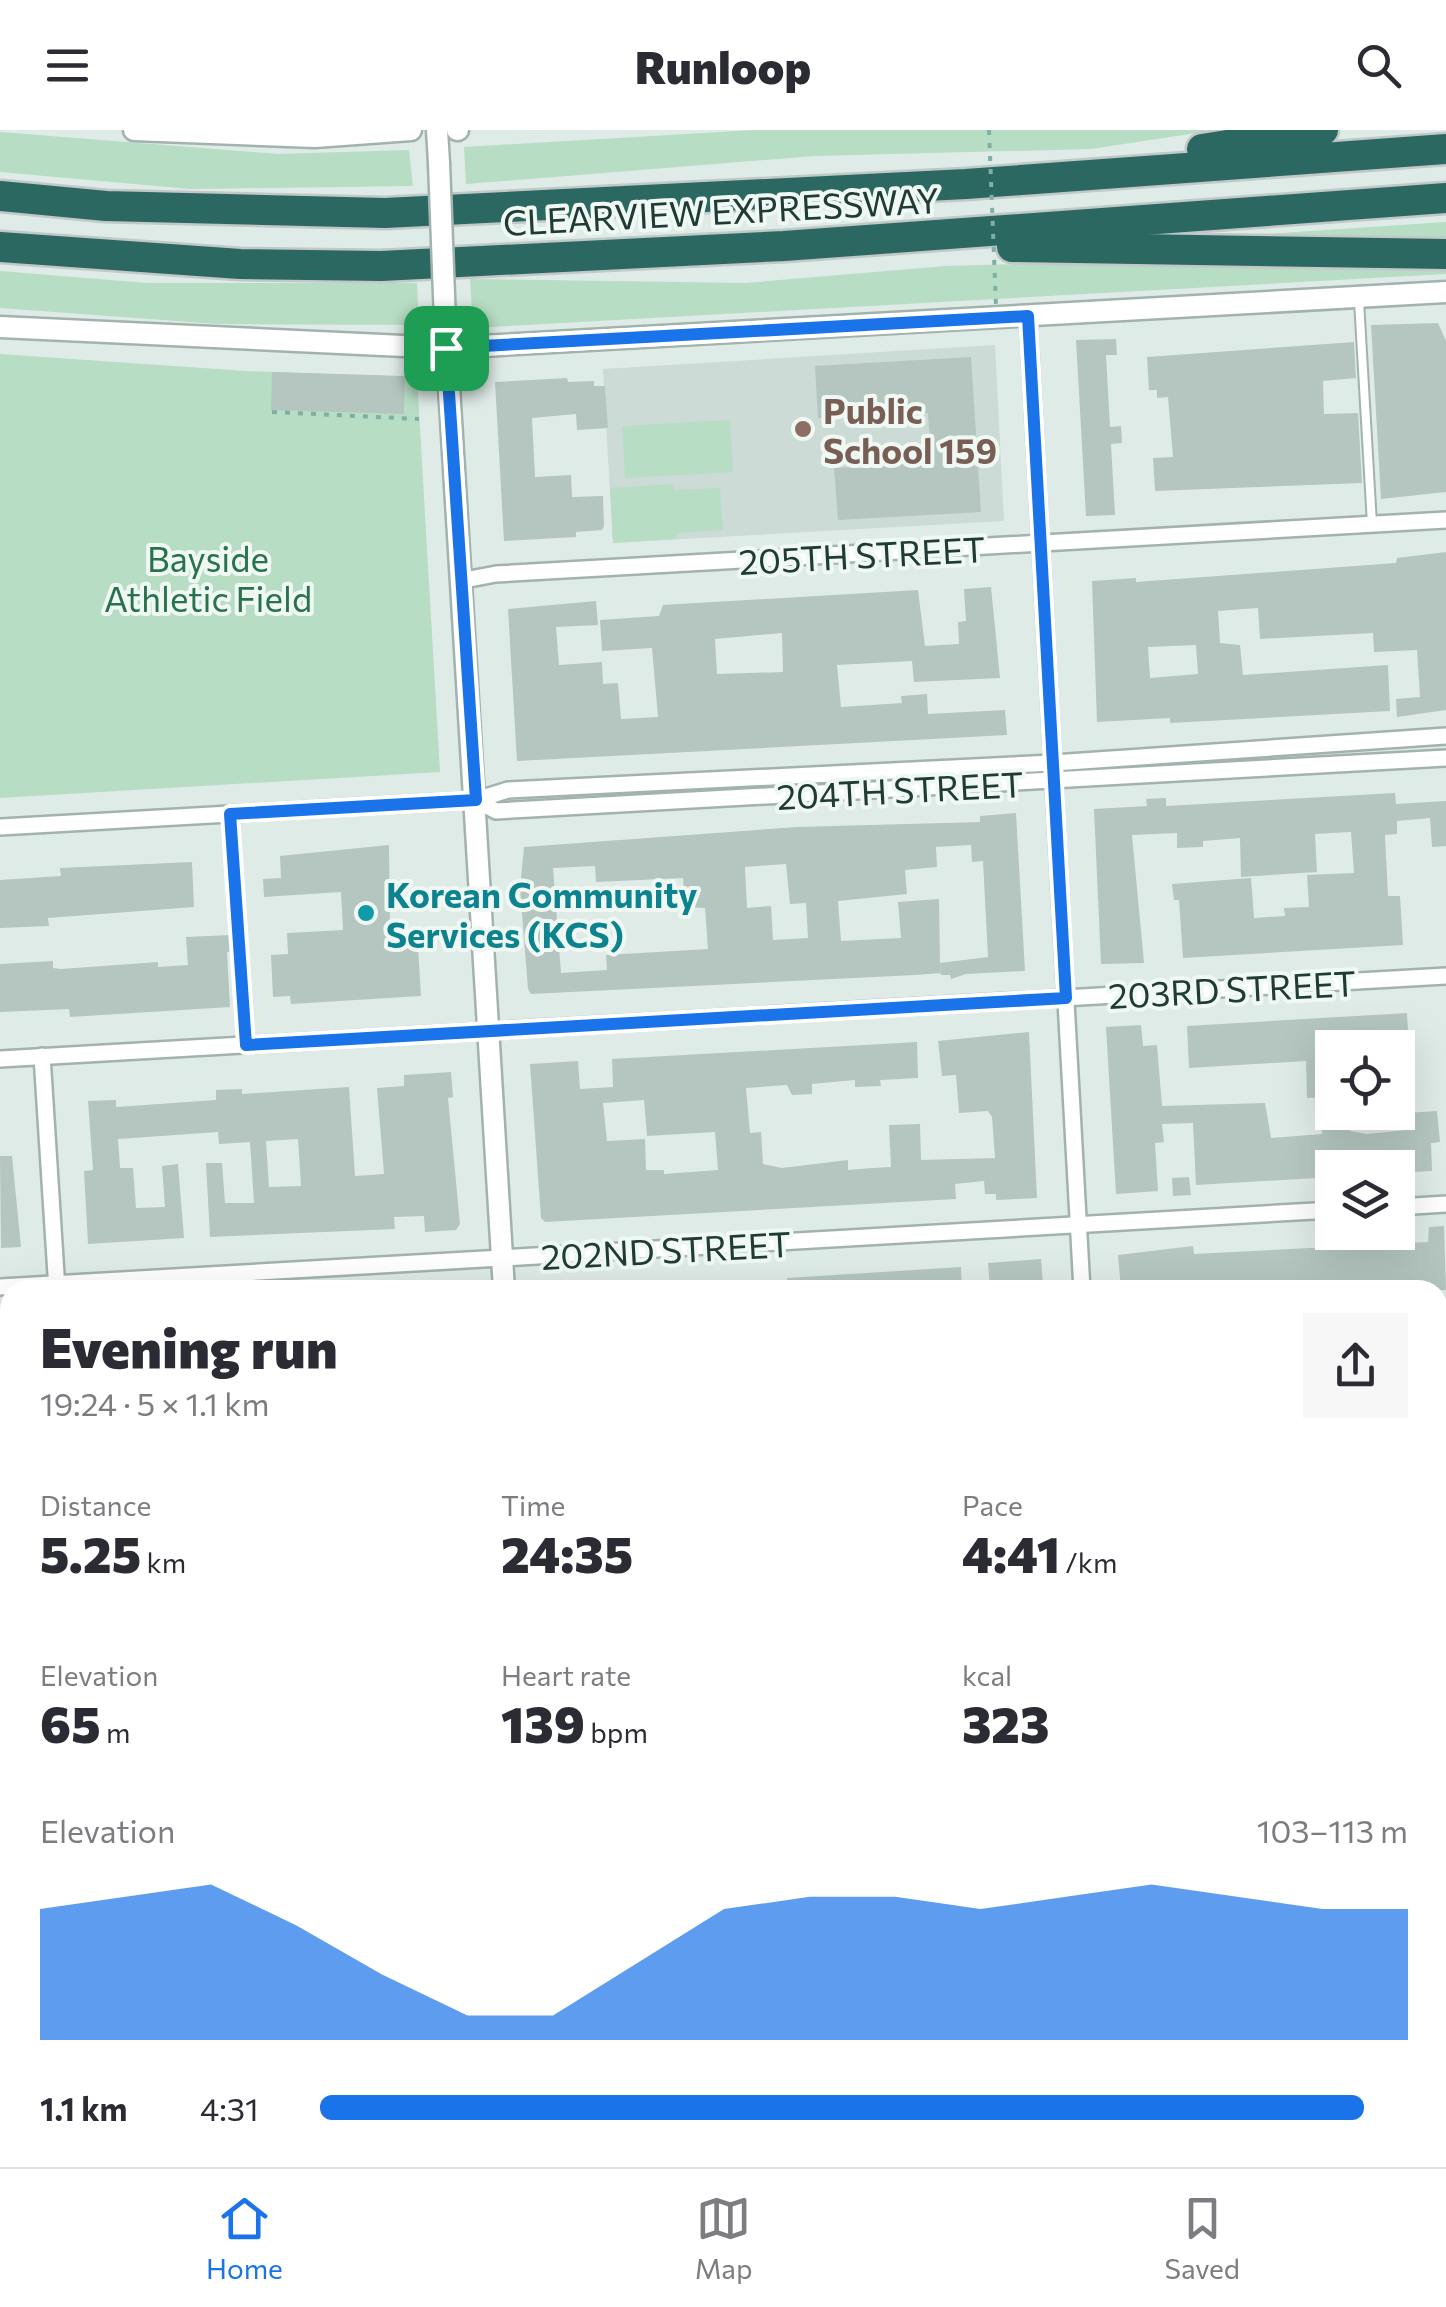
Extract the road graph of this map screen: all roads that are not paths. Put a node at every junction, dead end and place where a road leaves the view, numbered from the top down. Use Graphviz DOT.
graph roads {
  1 [pos="134,130"];
  2 [pos="410,130"];
  3 [pos="437,130"];
  4 [pos="1323,130"];
  5 [pos="1446,149"];
  6 [pos="966,184"];
  7 [pos="0,196"];
  8 [pos="1446,198"];
  9 [pos="784,246"];
  10 [pos="0,247"];
  11 [pos="1446,254"];
  12 [pos="1446,292"];
  13 [pos="1359,296"];
  14 [pos="1028,316"];
  15 [pos="0,326"];
  16 [pos="446,348"];
  17 [pos="1446,520"];
  18 [pos="1372,524"];
  19 [pos="1040,544"];
  20 [pos="459,580"];
  21 [pos="1446,736"];
  22 [pos="1446,758"];
  23 [pos="1052,763"];
  24 [pos="1054,781"];
  25 [pos="476,800"];
  26 [pos="230,814"];
  27 [pos="0,827"];
  28 [pos="1446,976"];
  29 [pos="1066,998"];
  30 [pos="489,1031"];
  31 [pos="246,1045"];
  32 [pos="42,1056"];
  33 [pos="0,1059"];
  34 [pos="1446,1204"];
  35 [pos="1415,1206"];
  36 [pos="1315,1211"];
  37 [pos="1078,1225"];
  38 [pos="502,1258"];
  39 [pos="57,1280"];
  40 [pos="164,1280"];
  41 [pos="503,1280"];
  42 [pos="1081,1280"];
  1 -- 2 [label="street"];
  3 -- 16 [label="street, bridge"];
  4 -- 6 [label="highway"];
  5 -- 6 [label="highway, CLEARVIEW EXPRESSWAY"];
  6 -- 7 [label="highway, CLEARVIEW EXPRESSWAY"];
  8 -- 9 [label="highway, CLEARVIEW EXPRESSWAY"];
  9 -- 10 [label="highway, CLEARVIEW EXPRESSWAY"];
  9 -- 11 [label="highway"];
  12 -- 13 [label="street"];
  13 -- 14 [label="street"];
  13 -- 18 [label="lane"];
  14 -- 16 [label="street"];
  14 -- 19 [label="street"];
  15 -- 16 [label="street"];
  16 -- 20 [label="street"];
  17 -- 18 [label="street, 205TH STREET"];
  18 -- 19 [label="street, 205TH STREET"];
  19 -- 20 [label="street, 205TH STREET"];
  19 -- 23 [label="street"];
  20 -- 25 [label="street"];
  21 -- 23 [label="street, 204TH STREET"];
  22 -- 24 [label="street, 204TH STREET"];
  23 -- 24 [label="street"];
  23 -- 25 [label="street, 204TH STREET"];
  24 -- 25 [label="street, 204TH STREET"];
  24 -- 29 [label="street"];
  25 -- 26 [label="street, 204TH STREET"];
  25 -- 30 [label="street"];
  26 -- 27 [label="street, 204TH STREET"];
  26 -- 31 [label="lane"];
  28 -- 29 [label="street, 203RD STREET"];
  29 -- 30 [label="street, 203RD STREET"];
  29 -- 37 [label="street"];
  30 -- 31 [label="street, 203RD STREET"];
  30 -- 38 [label="street"];
  31 -- 32 [label="street, 203RD STREET"];
  32 -- 33 [label="street, 203RD STREET"];
  32 -- 39 [label="street"];
  34 -- 35 [label="street"];
  36 -- 37 [label="street, 202ND STREET"];
  37 -- 38 [label="street, 202ND STREET"];
  37 -- 42 [label="street"];
  38 -- 40 [label="street, 202ND STREET"];
  38 -- 41 [label="street"];
}
